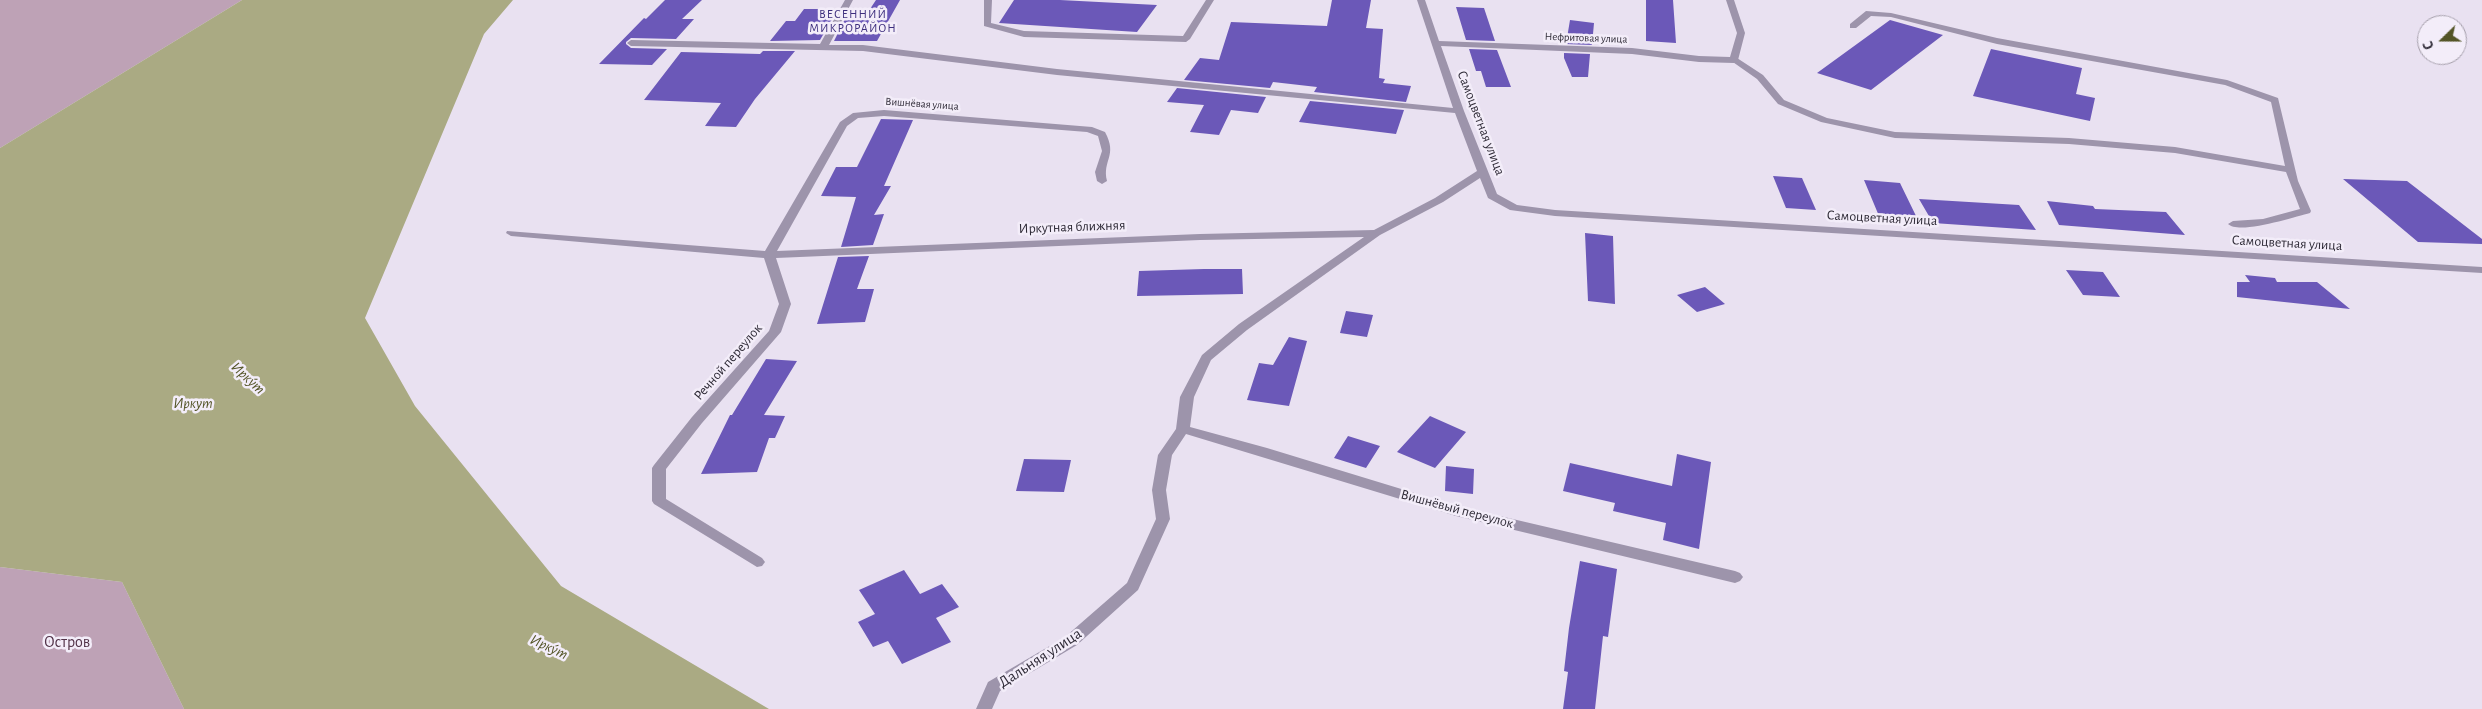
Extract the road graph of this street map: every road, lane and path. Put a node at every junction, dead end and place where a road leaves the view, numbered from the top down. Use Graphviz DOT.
graph roads {
  1 [pos="849,0"];
  2 [pos="988,0"];
  3 [pos="1210,0"];
  4 [pos="1421,0"];
  5 [pos="1730,0"];
  6 [pos="1853,26"];
  7 [pos="631,43"];
  8 [pos="1436,43"];
  9 [pos="824,46"];
  10 [pos="1734,60"];
  11 [pos="1459,110"];
  12 [pos="2291,170"];
  13 [pos="1483,172"];
  14 [pos="1102,181"];
  15 [pos="2234,224"];
  16 [pos="511,233"];
  17 [pos="1376,233"];
  18 [pos="769,255"];
  19 [pos="2482,270"];
  20 [pos="1183,430"];
  21 [pos="757,562"];
  22 [pos="1735,577"];
  23 [pos="984,709"];
  1 -- 9 [label="street"];
  2 -- 3 [label="street"];
  4 -- 8 [label="street, Самоцветная улица"];
  5 -- 10 [label="street"];
  6 -- 12 [label="street"];
  7 -- 9 [label="street"];
  8 -- 10 [label="street, Нефритовая улица"];
  8 -- 11 [label="street, Самоцветная улица"];
  9 -- 11 [label="street"];
  10 -- 12 [label="street"];
  11 -- 13 [label="street, Самоцветная улица"];
  12 -- 15 [label="street"];
  13 -- 17 [label="street"];
  13 -- 19 [label="street, Самоцветная улица"];
  14 -- 18 [label="street, Вишнёвая улица"];
  16 -- 18 [label="street"];
  17 -- 18 [label="street, Иркутная ближняя"];
  17 -- 20 [label="street"];
  18 -- 21 [label="street, Речной переулок"];
  20 -- 22 [label="street, Вишнёвый переулок"];
  20 -- 23 [label="street, Дальняя улица"];
}
